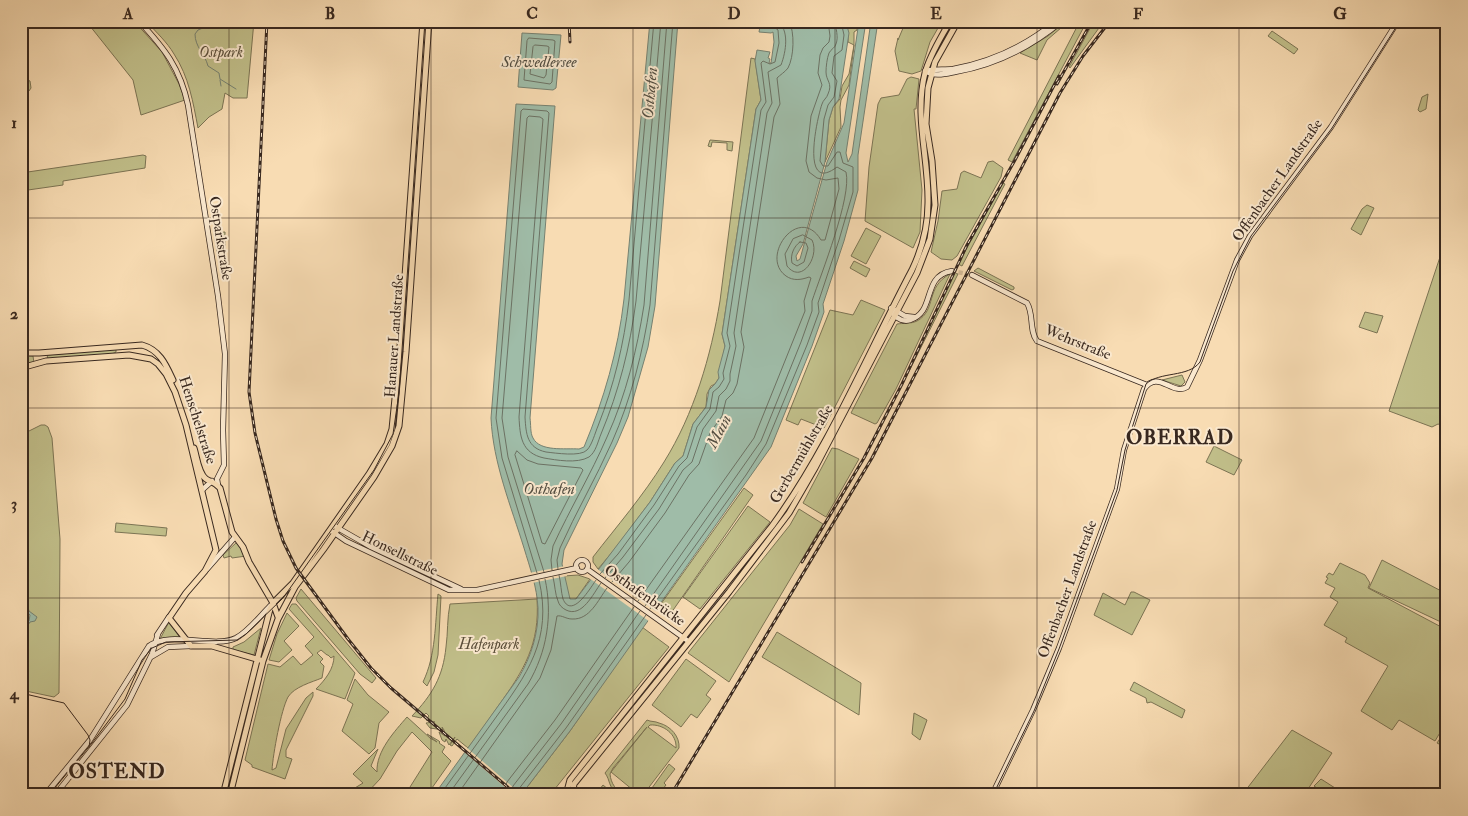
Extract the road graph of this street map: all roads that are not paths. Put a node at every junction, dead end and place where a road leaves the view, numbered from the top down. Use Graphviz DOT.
graph roads {
  1 [pos="140,21"];
  2 [pos="423,21"];
  3 [pos="429,21"];
  4 [pos="950,21"];
  5 [pos="958,21"];
  6 [pos="1056,21"];
  7 [pos="1062,21"];
  8 [pos="1398,21"];
  9 [pos="929,71"];
  10 [pos="952,271"];
  11 [pos="972,275"];
  12 [pos="892,308"];
  13 [pos="896,314"];
  14 [pos="116,346"];
  15 [pos="21,353"];
  16 [pos="116,355"];
  17 [pos="21,368"];
  18 [pos="1147,385"];
  19 [pos="403,388"];
  20 [pos="396,396"];
  21 [pos="401,405"];
  22 [pos="393,433"];
  23 [pos="827,442"];
  24 [pos="220,473"];
  25 [pos="211,481"];
  26 [pos="218,485"];
  27 [pos="202,492"];
  28 [pos="334,529"];
  29 [pos="236,537"];
  30 [pos="577,568"];
  31 [pos="587,569"];
  32 [pos="206,570"];
  33 [pos="273,603"];
  34 [pos="169,617"];
  35 [pos="278,618"];
  36 [pos="158,634"];
  37 [pos="186,640"];
  38 [pos="686,640"];
  39 [pos="156,641"];
  40 [pos="149,646"];
  41 [pos="191,646"];
  42 [pos="151,656"];
  43 [pos="260,660"];
  44 [pos="44,795"];
  45 [pos="55,795"];
  46 [pos="223,795"];
  47 [pos="230,795"];
  48 [pos="566,795"];
  49 [pos="572,795"];
  50 [pos="992,795"];
  1 -- 24 [label="main road, Ostparkstraße"];
  2 -- 20 [label="main road, Hanauer Landstraße"];
  3 -- 19 [label="main road, Hanauer Landstraße"];
  4 -- 9 [label="main road"];
  5 -- 9 [label="main road"];
  6 -- 9 [label="main road"];
  7 -- 9 [label="main road"];
  8 -- 18 [label="main road, Offenbacher Landstraße"];
  9 -- 12 [label="main road, Gerbermühlstraße"];
  9 -- 13 [label="main road, Gerbermühlstraße"];
  10 -- 13 [label="main road"];
  11 -- 18 [label="main road, Wehrstraße"];
  12 -- 13 [label="main road"];
  12 -- 23 [label="main road, Gerbermühlstraße"];
  13 -- 23 [label="main road, Gerbermühlstraße"];
  14 -- 15 [label="main road"];
  14 -- 16 [label="main road"];
  14 -- 25 [label="main road, Henschelstraße"];
  16 -- 17 [label="main road"];
  16 -- 27 [label="main road, Henschelstraße"];
  18 -- 50 [label="main road, Offenbacher Landstraße"];
  19 -- 20 [label="main road"];
  19 -- 21 [label="main road, Hanauer Landstraße"];
  20 -- 21 [label="main road"];
  20 -- 22 [label="main road, Hanauer Landstraße"];
  21 -- 22 [label="main road, Hanauer Landstraße"];
  22 -- 28 [label="main road, Hanauer Landstraße"];
  23 -- 38 [label="main road, Gerbermühlstraße"];
  24 -- 25 [label="main road"];
  24 -- 26 [label="main road, Ostparkstraße"];
  25 -- 26 [label="main road"];
  25 -- 27 [label="main road"];
  26 -- 29 [label="main road"];
  27 -- 32 [label="main road, Henschelstraße"];
  28 -- 30 [label="main road, Honsellstraße"];
  28 -- 33 [label="main road, Hanauer Landstraße"];
  28 -- 35 [label="main road, Hanauer Landstraße"];
  29 -- 32 [label="main road"];
  29 -- 33 [label="main road"];
  30 -- 31 [label="main road"];
  30 -- 31 [label="main road"];
  31 -- 38 [label="main road, Osthafenbrücke"];
  32 -- 34 [label="main road, Henschelstraße"];
  33 -- 35 [label="main road"];
  33 -- 37 [label="main road, Hanauer Landstraße"];
  33 -- 43 [label="main road, Hanauer Landstraße"];
  34 -- 36 [label="main road"];
  34 -- 37 [label="main road"];
  35 -- 43 [label="main road, Hanauer Landstraße"];
  36 -- 39 [label="main road"];
  36 -- 40 [label="main road"];
  37 -- 39 [label="main road, Hanauer Landstraße"];
  37 -- 41 [label="main road"];
  38 -- 48 [label="main road, Gerbermühlstraße"];
  38 -- 49 [label="main road, Gerbermühlstraße"];
  39 -- 40 [label="main road"];
  39 -- 42 [label="main road"];
  40 -- 42 [label="main road"];
  40 -- 44 [label="main road"];
  41 -- 42 [label="main road"];
  41 -- 43 [label="main road"];
  42 -- 45 [label="main road"];
  43 -- 46 [label="main road"];
  43 -- 47 [label="main road"];
}
